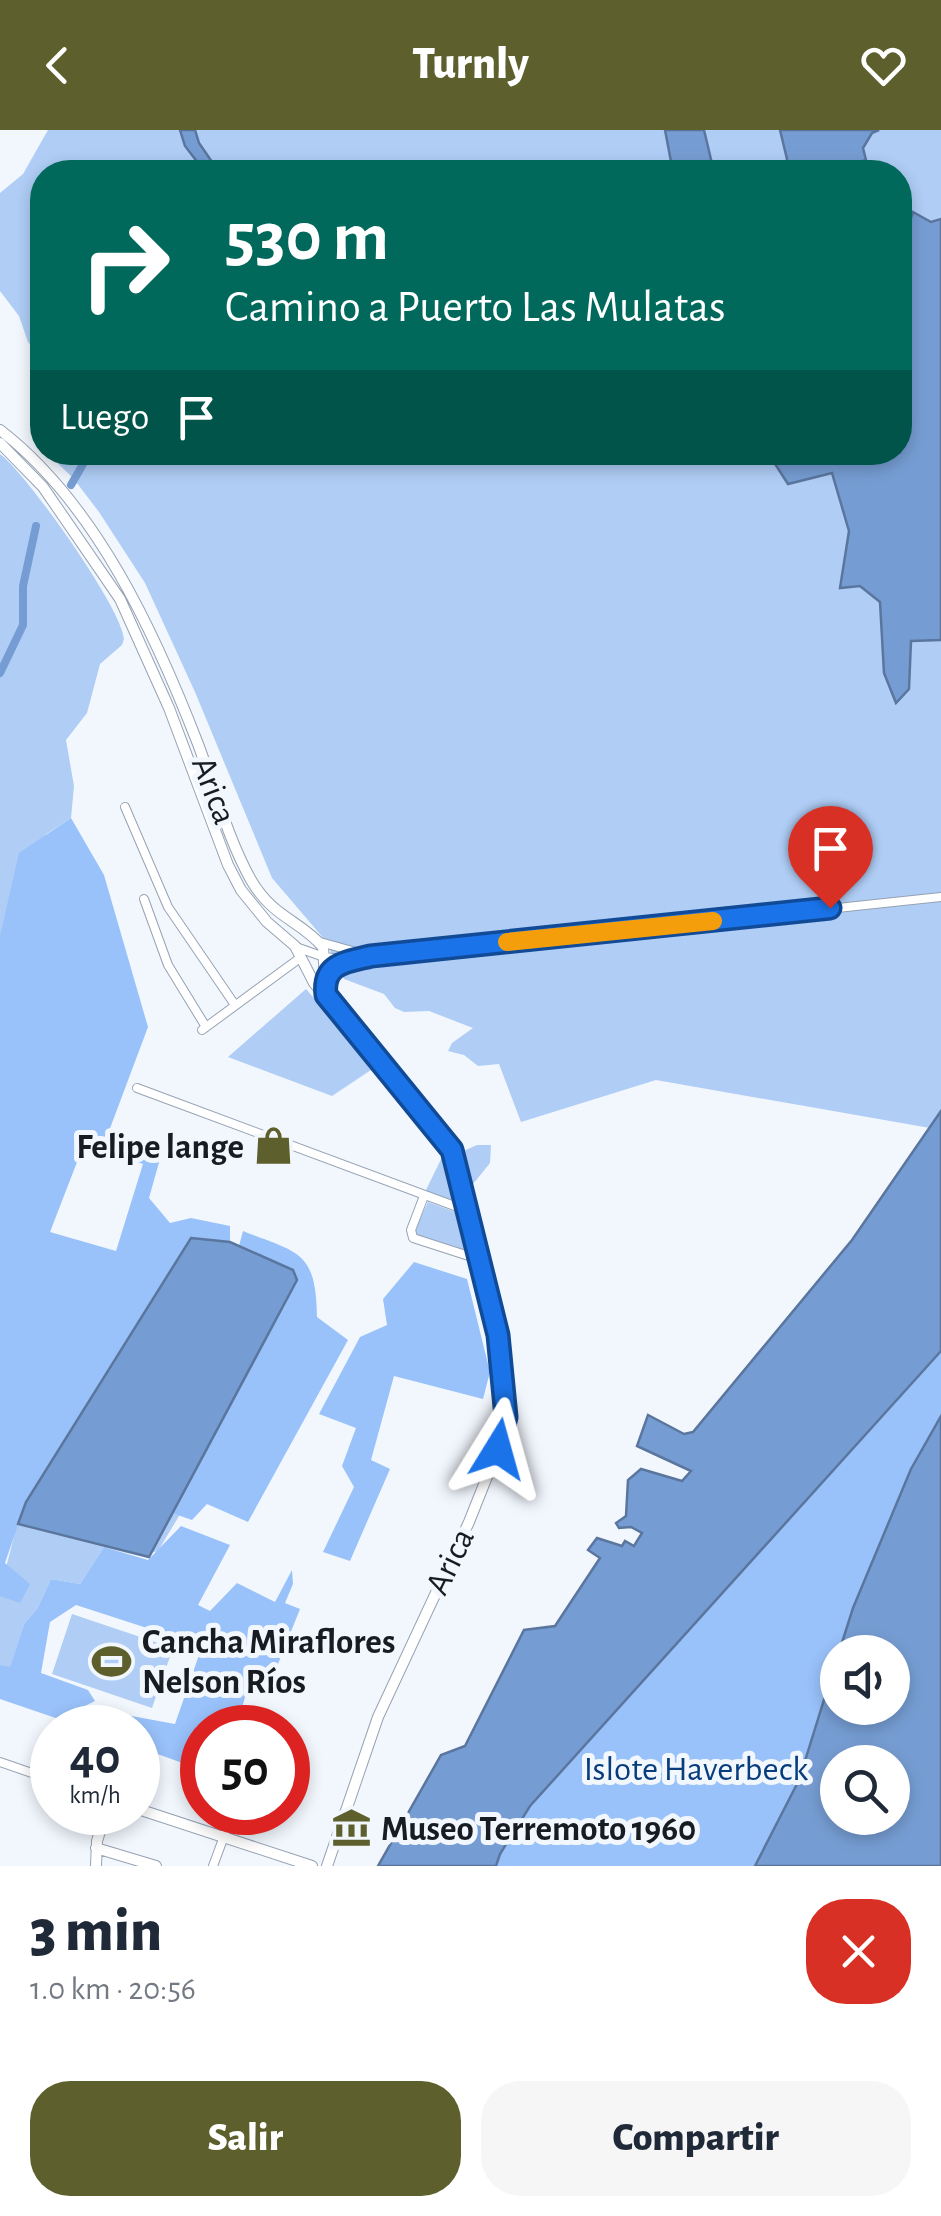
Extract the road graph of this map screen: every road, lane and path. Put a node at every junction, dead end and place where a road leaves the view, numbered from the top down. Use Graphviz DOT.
graph roads {
  1 [pos="0,430"];
  2 [pos="0,443"];
  3 [pos="30,455"];
  4 [pos="41,465"];
  5 [pos="109,569"];
  6 [pos="125,807"];
  7 [pos="941,897"];
  8 [pos="144,899"];
  9 [pos="320,942"];
  10 [pos="295,946"];
  11 [pos="371,956"];
  12 [pos="324,957"];
  13 [pos="300,958"];
  14 [pos="344,961"];
  15 [pos="325,991"];
  16 [pos="235,1005"];
  17 [pos="137,1088"];
  18 [pos="424,1196"];
  19 [pos="468,1211"];
  20 [pos="478,1258"];
  21 [pos="0,1762"];
  22 [pos="30,1772"];
  23 [pos="160,1816"];
  24 [pos="100,1835"];
  25 [pos="222,1837"];
  26 [pos="96,1848"];
  27 [pos="96,1866"];
  28 [pos="156,1866"];
  29 [pos="213,1866"];
  30 [pos="312,1866"];
  31 [pos="328,1866"];
  1 -- 3 [label="main road"];
  2 -- 5 [label="main road"];
  4 -- 5 [label="main road"];
  5 -- 9 [label="main road, Arica"];
  5 -- 10 [label="main road, Arica"];
  6 -- 16 [label="street"];
  7 -- 11 [label="street"];
  8 -- 16 [label="street"];
  9 -- 11 [label="street"];
  9 -- 12 [label="main road"];
  10 -- 12 [label="street"];
  10 -- 13 [label="main road, Arica"];
  11 -- 14 [label="street"];
  12 -- 14 [label="street"];
  12 -- 15 [label="main road"];
  13 -- 15 [label="main road, Arica"];
  13 -- 16 [label="street"];
  14 -- 15 [label="main road"];
  15 -- 19 [label="main road, Arica"];
  17 -- 18 [label="street"];
  18 -- 19 [label="street"];
  18 -- 20 [label="street"];
  19 -- 20 [label="main road, Arica"];
  20 -- 31 [label="main road, Arica"];
  21 -- 22 [label="street"];
  23 -- 25 [label="main road"];
  24 -- 26 [label="main road"];
  25 -- 29 [label="street"];
  25 -- 30 [label="main road"];
  26 -- 27 [label="main road"];
  26 -- 28 [label="main road"];
}
